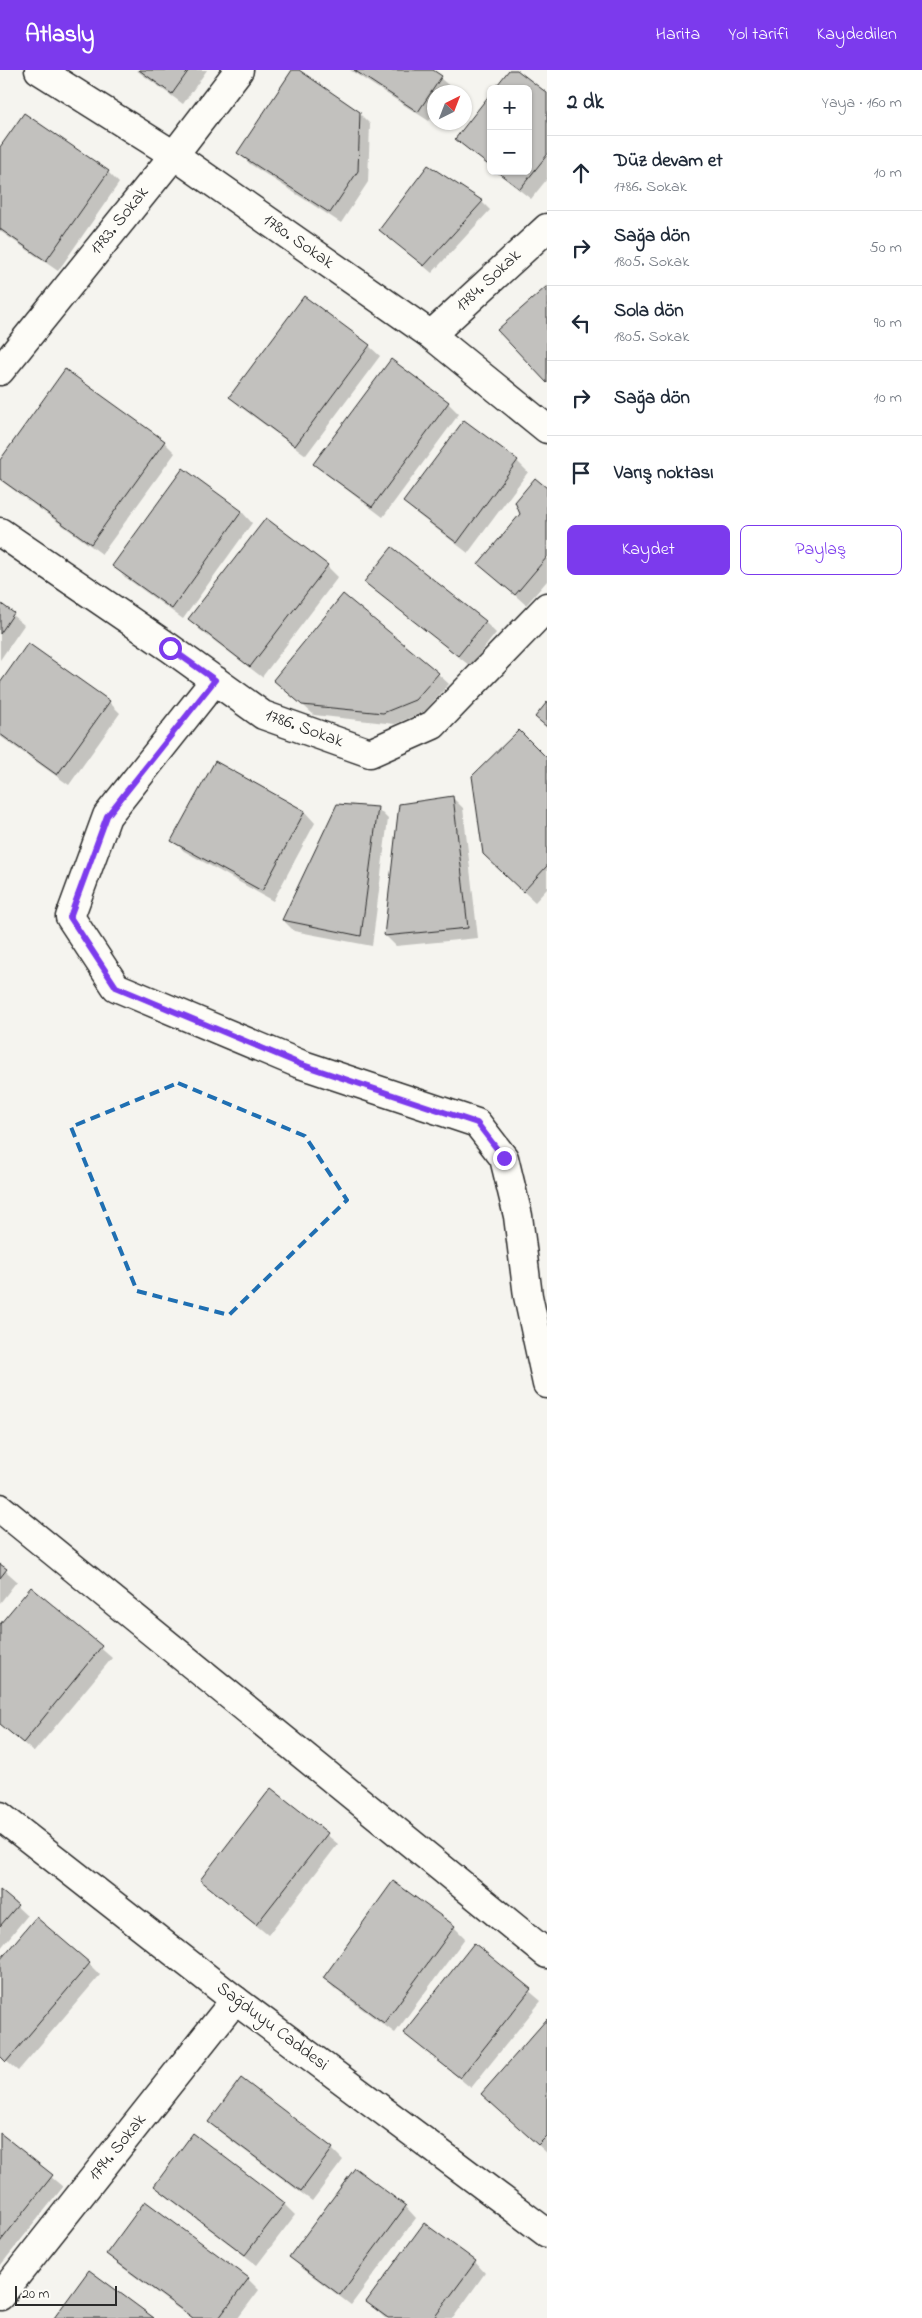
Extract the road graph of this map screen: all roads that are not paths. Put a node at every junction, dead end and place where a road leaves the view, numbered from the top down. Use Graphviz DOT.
graph roads {
  1 [pos="39,70"];
  2 [pos="239,70"];
  3 [pos="174,155"];
  4 [pos="547,228"];
  5 [pos="431,334"];
  6 [pos="0,371"];
  7 [pos="547,429"];
  8 [pos="0,532"];
  9 [pos="547,607"];
  10 [pos="215,680"];
  11 [pos="547,1384"];
  12 [pos="0,1508"];
  13 [pos="0,1816"];
  14 [pos="547,1954"];
  15 [pos="235,2000"];
  16 [pos="547,2233"];
  17 [pos="0,2296"];
  1 -- 3 [label="street, 1780. Sokak"];
  2 -- 3 [label="street, 1783. Sokak"];
  3 -- 5 [label="street, 1780. Sokak"];
  3 -- 6 [label="street, 1783. Sokak"];
  4 -- 5 [label="street, 1784. Sokak"];
  5 -- 7 [label="street, 1780. Sokak"];
  8 -- 10 [label="street, 1786. Sokak"];
  9 -- 10 [label="street, 1786. Sokak"];
  10 -- 11 [label="street"];
  12 -- 14 [label="street"];
  13 -- 15 [label="street, Sağduyu Caddesi"];
  15 -- 16 [label="street, Sağduyu Caddesi"];
  15 -- 17 [label="street, 1794. Sokak"];
}
